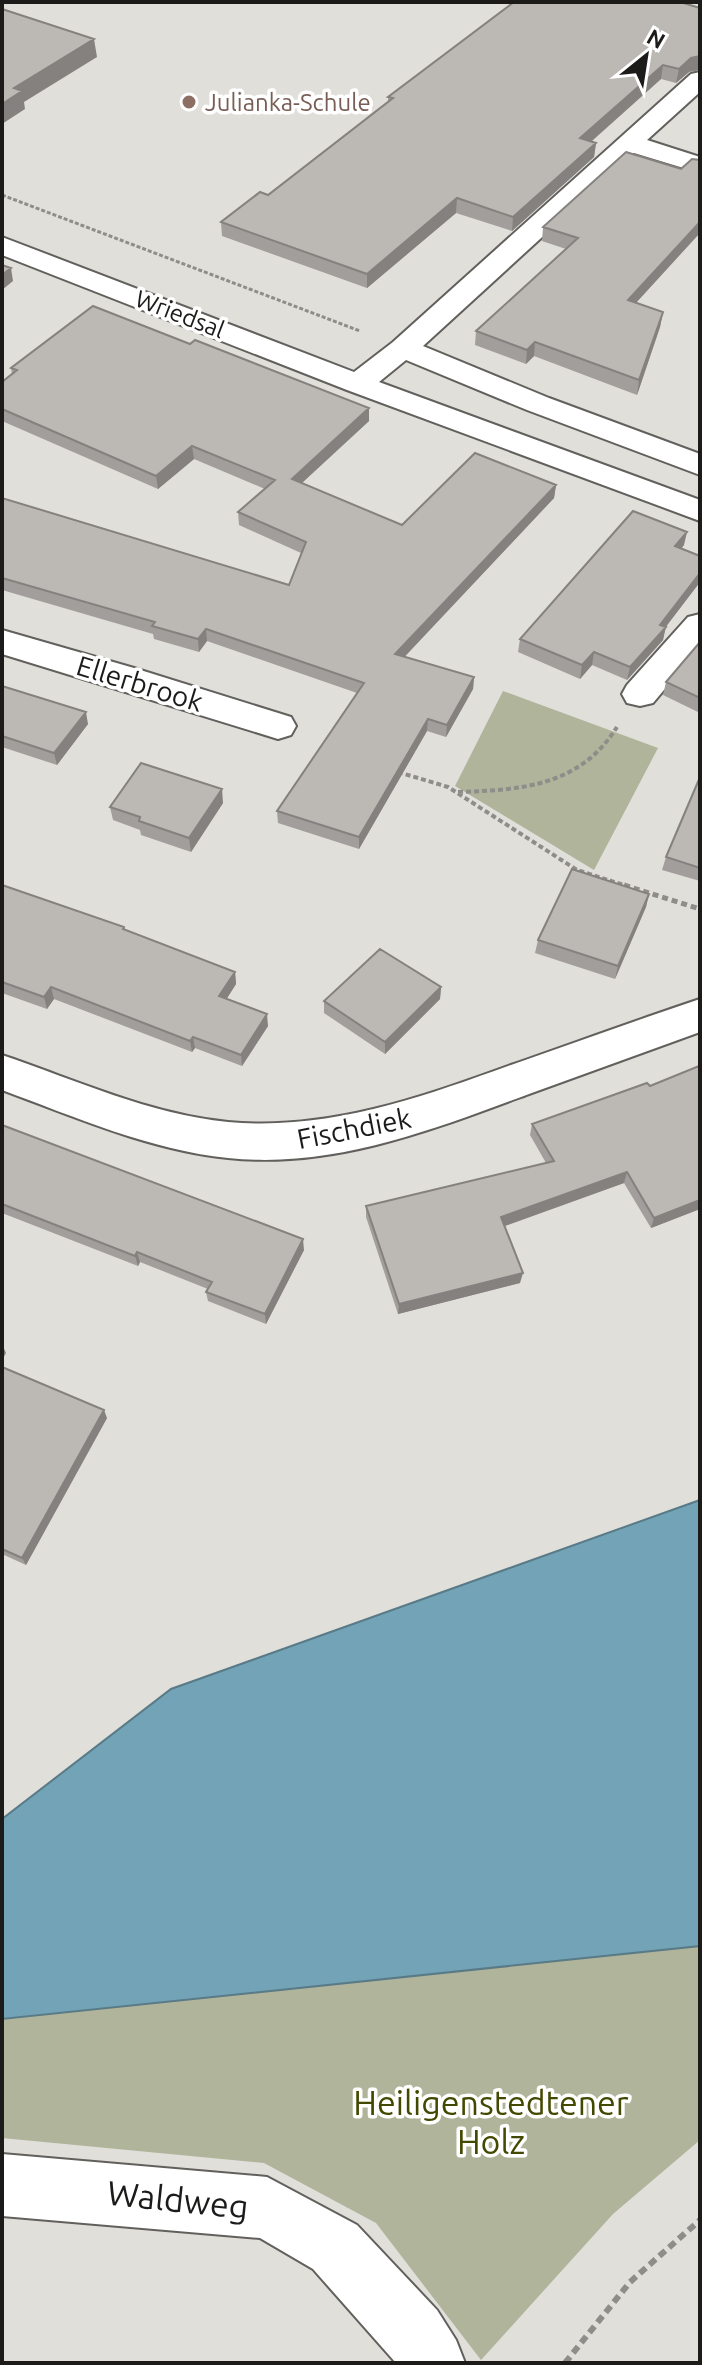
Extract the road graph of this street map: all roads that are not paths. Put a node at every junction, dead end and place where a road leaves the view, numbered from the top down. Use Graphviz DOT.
graph roads {
  1 [pos="700,79"];
  2 [pos="629,143"];
  3 [pos="700,165"];
  4 [pos="2,245"];
  5 [pos="403,348"];
  6 [pos="358,384"];
  7 [pos="700,465"];
  8 [pos="700,511"];
  9 [pos="700,625"];
  10 [pos="2,642"];
  11 [pos="640,694"];
  12 [pos="278,726"];
  13 [pos="700,1015"];
  14 [pos="2,1072"];
  15 [pos="2,2185"];
  16 [pos="433,2363"];
  1 -- 2 [label="street"];
  2 -- 3 [label="street"];
  2 -- 5 [label="street"];
  4 -- 6 [label="street, Wriedsal"];
  5 -- 6 [label="street"];
  5 -- 7 [label="street"];
  6 -- 8 [label="street, Wriedsal"];
  9 -- 11 [label="street"];
  10 -- 12 [label="street, Ellerbrook"];
  13 -- 14 [label="street, Fischdiek"];
  15 -- 16 [label="street, Waldweg"];
}
